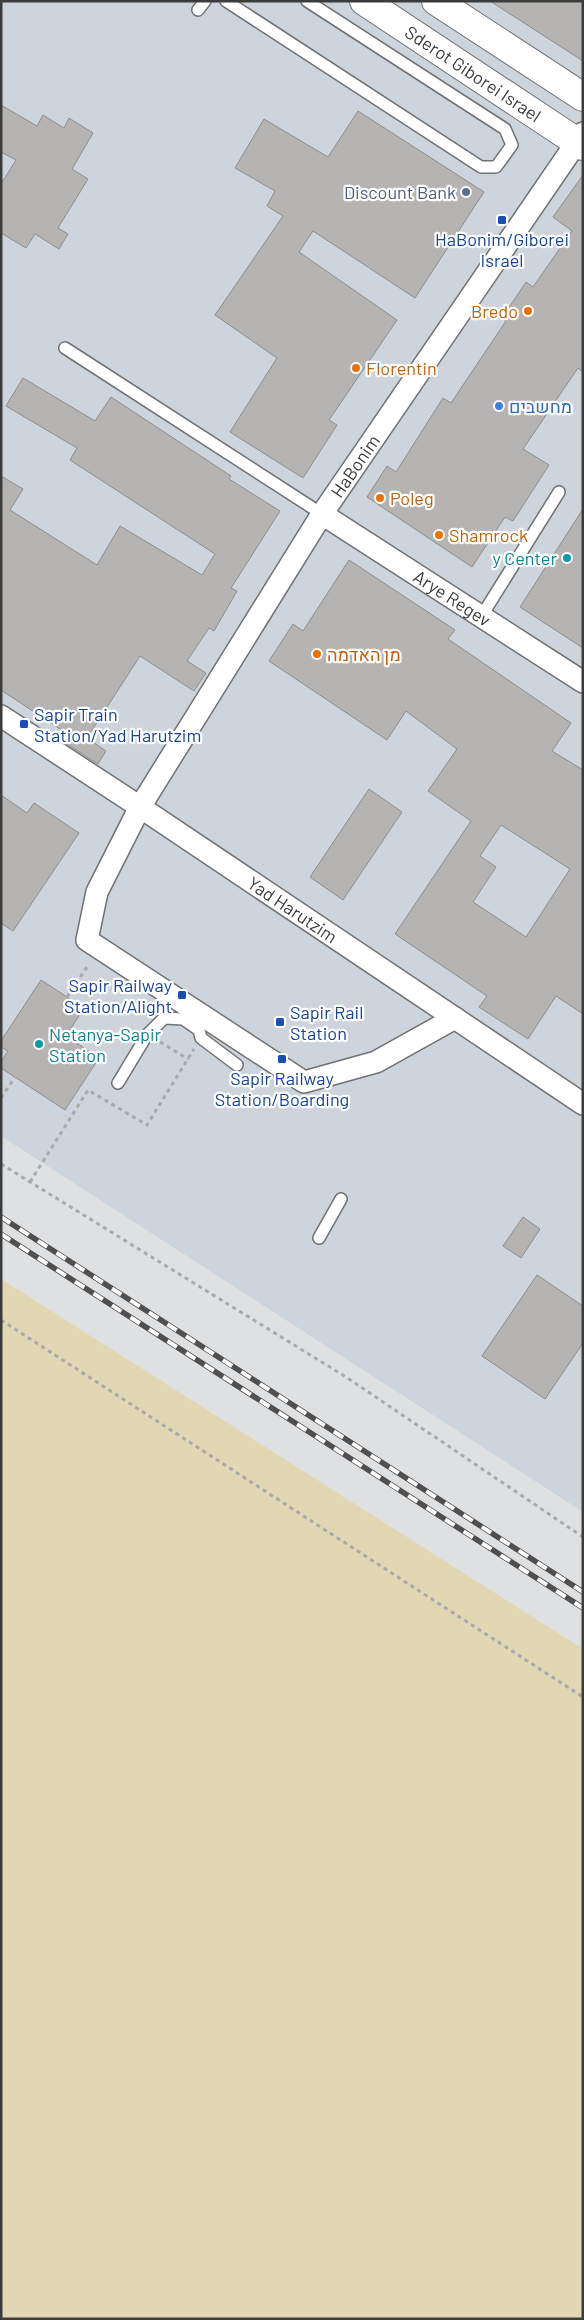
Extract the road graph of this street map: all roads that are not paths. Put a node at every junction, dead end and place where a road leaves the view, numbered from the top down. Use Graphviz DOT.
graph roads {
  1 [pos="226,1"];
  2 [pos="307,1"];
  3 [pos="364,1"];
  4 [pos="436,1"];
  5 [pos="583,97"];
  6 [pos="580,140"];
  7 [pos="65,348"];
  8 [pos="559,492"];
  9 [pos="322,514"];
  10 [pos="481,616"];
  11 [pos="583,682"];
  12 [pos="1,716"];
  13 [pos="140,807"];
  14 [pos="456,1018"];
  15 [pos="238,1064"];
  16 [pos="118,1084"];
  17 [pos="583,1104"];
  18 [pos="341,1199"];
  19 [pos="319,1238"];
  1 -- 2 [label="lane"];
  3 -- 6 [label="street, Sderot Giborei Israel"];
  4 -- 5 [label="street"];
  6 -- 9 [label="street, HaBonim"];
  7 -- 9 [label="lane"];
  8 -- 10 [label="lane"];
  9 -- 10 [label="street, Arye Regev"];
  9 -- 13 [label="street, HaBonim"];
  10 -- 11 [label="street, Arye Regev"];
  12 -- 13 [label="street, Yad Harutzim"];
  13 -- 14 [label="street, Yad Harutzim"];
  13 -- 14 [label="street, HaBonim"];
  14 -- 17 [label="street, Yad Harutzim"];
  15 -- 16 [label="lane"];
  18 -- 19 [label="lane"];
}
